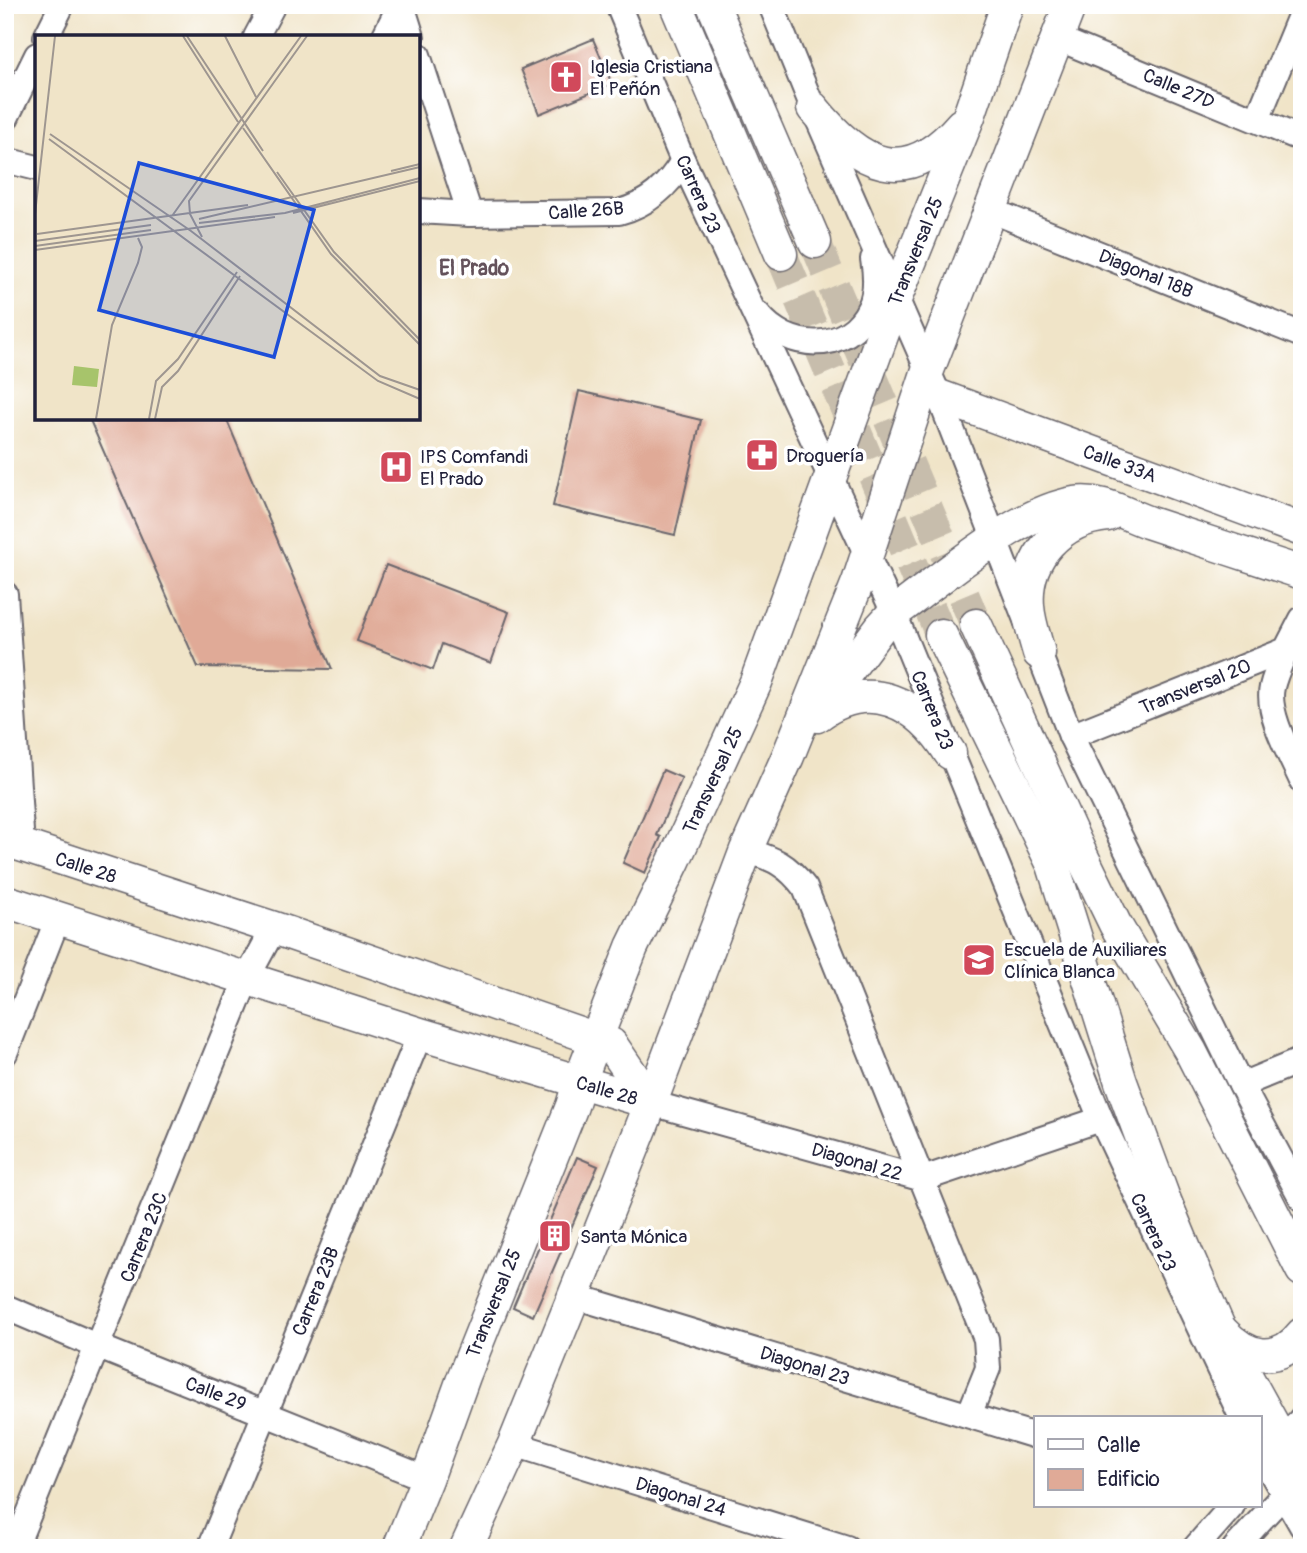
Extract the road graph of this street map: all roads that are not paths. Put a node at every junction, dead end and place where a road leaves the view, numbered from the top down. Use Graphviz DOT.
graph roads {
  1 [pos="62,5"];
  2 [pos="273,5"];
  3 [pos="401,5"];
  4 [pos="618,5"];
  5 [pos="676,5"];
  6 [pos="713,5"];
  7 [pos="771,5"];
  8 [pos="1007,5"];
  9 [pos="1070,5"];
  10 [pos="1302,11"];
  11 [pos="47,35"];
  12 [pos="257,35"];
  13 [pos="385,35"];
  14 [pos="411,35"];
  15 [pos="1057,38"];
  16 [pos="35,59"];
  17 [pos="420,61"];
  18 [pos="813,108"];
  19 [pos="969,116"];
  20 [pos="5,120"];
  21 [pos="1257,120"];
  22 [pos="1302,139"];
  23 [pos="5,160"];
  24 [pos="683,161"];
  25 [pos="35,168"];
  26 [pos="990,210"];
  27 [pos="420,211"];
  28 [pos="470,214"];
  29 [pos="865,228"];
  30 [pos="815,242"];
  31 [pos="781,254"];
  32 [pos="740,287"];
  33 [pos="896,297"];
  34 [pos="1302,335"];
  35 [pos="933,383"];
  36 [pos="831,481"];
  37 [pos="1142,520"];
  38 [pos="1302,530"];
  39 [pos="995,539"];
  40 [pos="867,558"];
  41 [pos="1302,573"];
  42 [pos="5,594"];
  43 [pos="894,613"];
  44 [pos="1302,619"];
  45 [pos="976,625"];
  46 [pos="941,635"];
  47 [pos="1286,650"];
  48 [pos="1039,653"];
  49 [pos="811,721"];
  50 [pos="1071,736"];
  51 [pos="950,752"];
  52 [pos="788,756"];
  53 [pos="1302,781"];
  54 [pos="14,843"];
  55 [pos="746,850"];
  56 [pos="5,901"];
  57 [pos="58,918"];
  58 [pos="274,928"];
  59 [pos="247,978"];
  60 [pos="420,1034"];
  61 [pos="597,1038"];
  62 [pos="5,1053"];
  63 [pos="1302,1060"];
  64 [pos="579,1083"];
  65 [pos="1241,1085"];
  66 [pos="651,1103"];
  67 [pos="1101,1119"];
  68 [pos="923,1179"];
  69 [pos="1302,1199"];
  70 [pos="1302,1270"];
  71 [pos="574,1296"];
  72 [pos="5,1307"];
  73 [pos="1218,1325"];
  74 [pos="1302,1334"];
  75 [pos="99,1348"];
  76 [pos="265,1413"];
  77 [pos="969,1415"];
  78 [pos="1241,1416"];
  79 [pos="1259,1416"];
  80 [pos="1262,1422"];
  81 [pos="1034,1435"];
  82 [pos="514,1444"];
  83 [pos="1274,1449"];
  84 [pos="1297,1477"];
  85 [pos="427,1479"];
  86 [pos="1230,1508"];
  87 [pos="1302,1526"];
  88 [pos="15,1548"];
  89 [pos="210,1548"];
  90 [pos="399,1548"];
  91 [pos="466,1548"];
  92 [pos="848,1548"];
  93 [pos="1195,1548"];
  94 [pos="1235,1548"];
  1 -- 11 [label="street"];
  2 -- 12 [label="street"];
  3 -- 13 [label="street"];
  3 -- 14 [label="street"];
  4 -- 24 [label="street, Carrera 23"];
  5 -- 31 [label="main road"];
  6 -- 30 [label="main road"];
  7 -- 18 [label="street"];
  8 -- 19 [label="main road, Transversal 25"];
  9 -- 15 [label="main road"];
  10 -- 21 [label="street"];
  15 -- 21 [label="street, Calle 27D"];
  15 -- 26 [label="main road"];
  16 -- 20 [label="street"];
  17 -- 28 [label="street"];
  18 -- 19 [label="main road"];
  18 -- 29 [label="street"];
  19 -- 33 [label="main road, Transversal 25"];
  21 -- 22 [label="street, Calle 27D"];
  23 -- 25 [label="street"];
  24 -- 28 [label="street, Calle 26B"];
  24 -- 32 [label="street, Carrera 23"];
  26 -- 34 [label="street, Diagonal 18B"];
  26 -- 35 [label="main road"];
  27 -- 28 [label="street, Calle 26B"];
  29 -- 32 [label="street"];
  29 -- 33 [label="street"];
  32 -- 36 [label="street, Carrera 23"];
  33 -- 35 [label="street"];
  33 -- 36 [label="main road, Transversal 25"];
  35 -- 38 [label="main road, Calle 33A"];
  35 -- 39 [label="street"];
  35 -- 40 [label="main road"];
  36 -- 40 [label="street, Carrera 23"];
  36 -- 61 [label="main road, Transversal 25"];
  37 -- 39 [label="main road"];
  37 -- 41 [label="main road"];
  37 -- 48 [label="main road"];
  39 -- 43 [label="main road"];
  39 -- 48 [label="street"];
  40 -- 43 [label="street, Carrera 23"];
  40 -- 52 [label="main road"];
  42 -- 54 [label="street"];
  43 -- 49 [label="main road"];
  43 -- 51 [label="street, Carrera 23"];
  44 -- 47 [label="street"];
  45 -- 70 [label="main road"];
  46 -- 73 [label="main road, Carrera 23"];
  47 -- 50 [label="street, Transversal 20"];
  47 -- 53 [label="street"];
  48 -- 50 [label="street"];
  49 -- 51 [label="main road"];
  49 -- 52 [label="main road"];
  50 -- 65 [label="street"];
  51 -- 67 [label="street, Carrera 23"];
  52 -- 55 [label="main road"];
  54 -- 58 [label="main road, Calle 28"];
  55 -- 66 [label="main road"];
  55 -- 68 [label="street"];
  56 -- 57 [label="main road, Calle 28"];
  57 -- 59 [label="main road, Calle 28"];
  57 -- 62 [label="street"];
  58 -- 59 [label="street, Carrera 23C"];
  58 -- 61 [label="main road, Calle 28"];
  59 -- 60 [label="main road, Calle 28"];
  59 -- 75 [label="street, Carrera 23C"];
  60 -- 64 [label="main road, Calle 28"];
  60 -- 76 [label="street, Carrera 23B"];
  61 -- 64 [label="main road, Transversal 25"];
  61 -- 66 [label="main road, Calle 28"];
  63 -- 65 [label="street"];
  64 -- 66 [label="main road, Calle 28"];
  64 -- 85 [label="main road, Transversal 25"];
  65 -- 69 [label="street"];
  66 -- 68 [label="street, Diagonal 22"];
  66 -- 71 [label="main road"];
  67 -- 68 [label="street, Diagonal 22"];
  67 -- 78 [label="street, Carrera 23"];
  68 -- 77 [label="street"];
  71 -- 77 [label="street, Diagonal 23"];
  71 -- 82 [label="main road"];
  72 -- 75 [label="street, Calle 29"];
  73 -- 74 [label="main road"];
  73 -- 79 [label="main road, Carrera 23"];
  75 -- 76 [label="street, Calle 29"];
  75 -- 88 [label="street, Carrera 23C"];
  76 -- 85 [label="street, Calle 29"];
  76 -- 89 [label="street, Carrera 23B"];
  77 -- 81 [label="street, Diagonal 23"];
  80 -- 83 [label="main road, Carrera 23"];
  82 -- 91 [label="main road"];
  82 -- 92 [label="street, Diagonal 24"];
  83 -- 84 [label="main road, Carrera 23"];
  84 -- 87 [label="street, Carrera 23"];
  84 -- 94 [label="street"];
  85 -- 90 [label="main road, Transversal 25"];
  86 -- 93 [label="street"];
}
